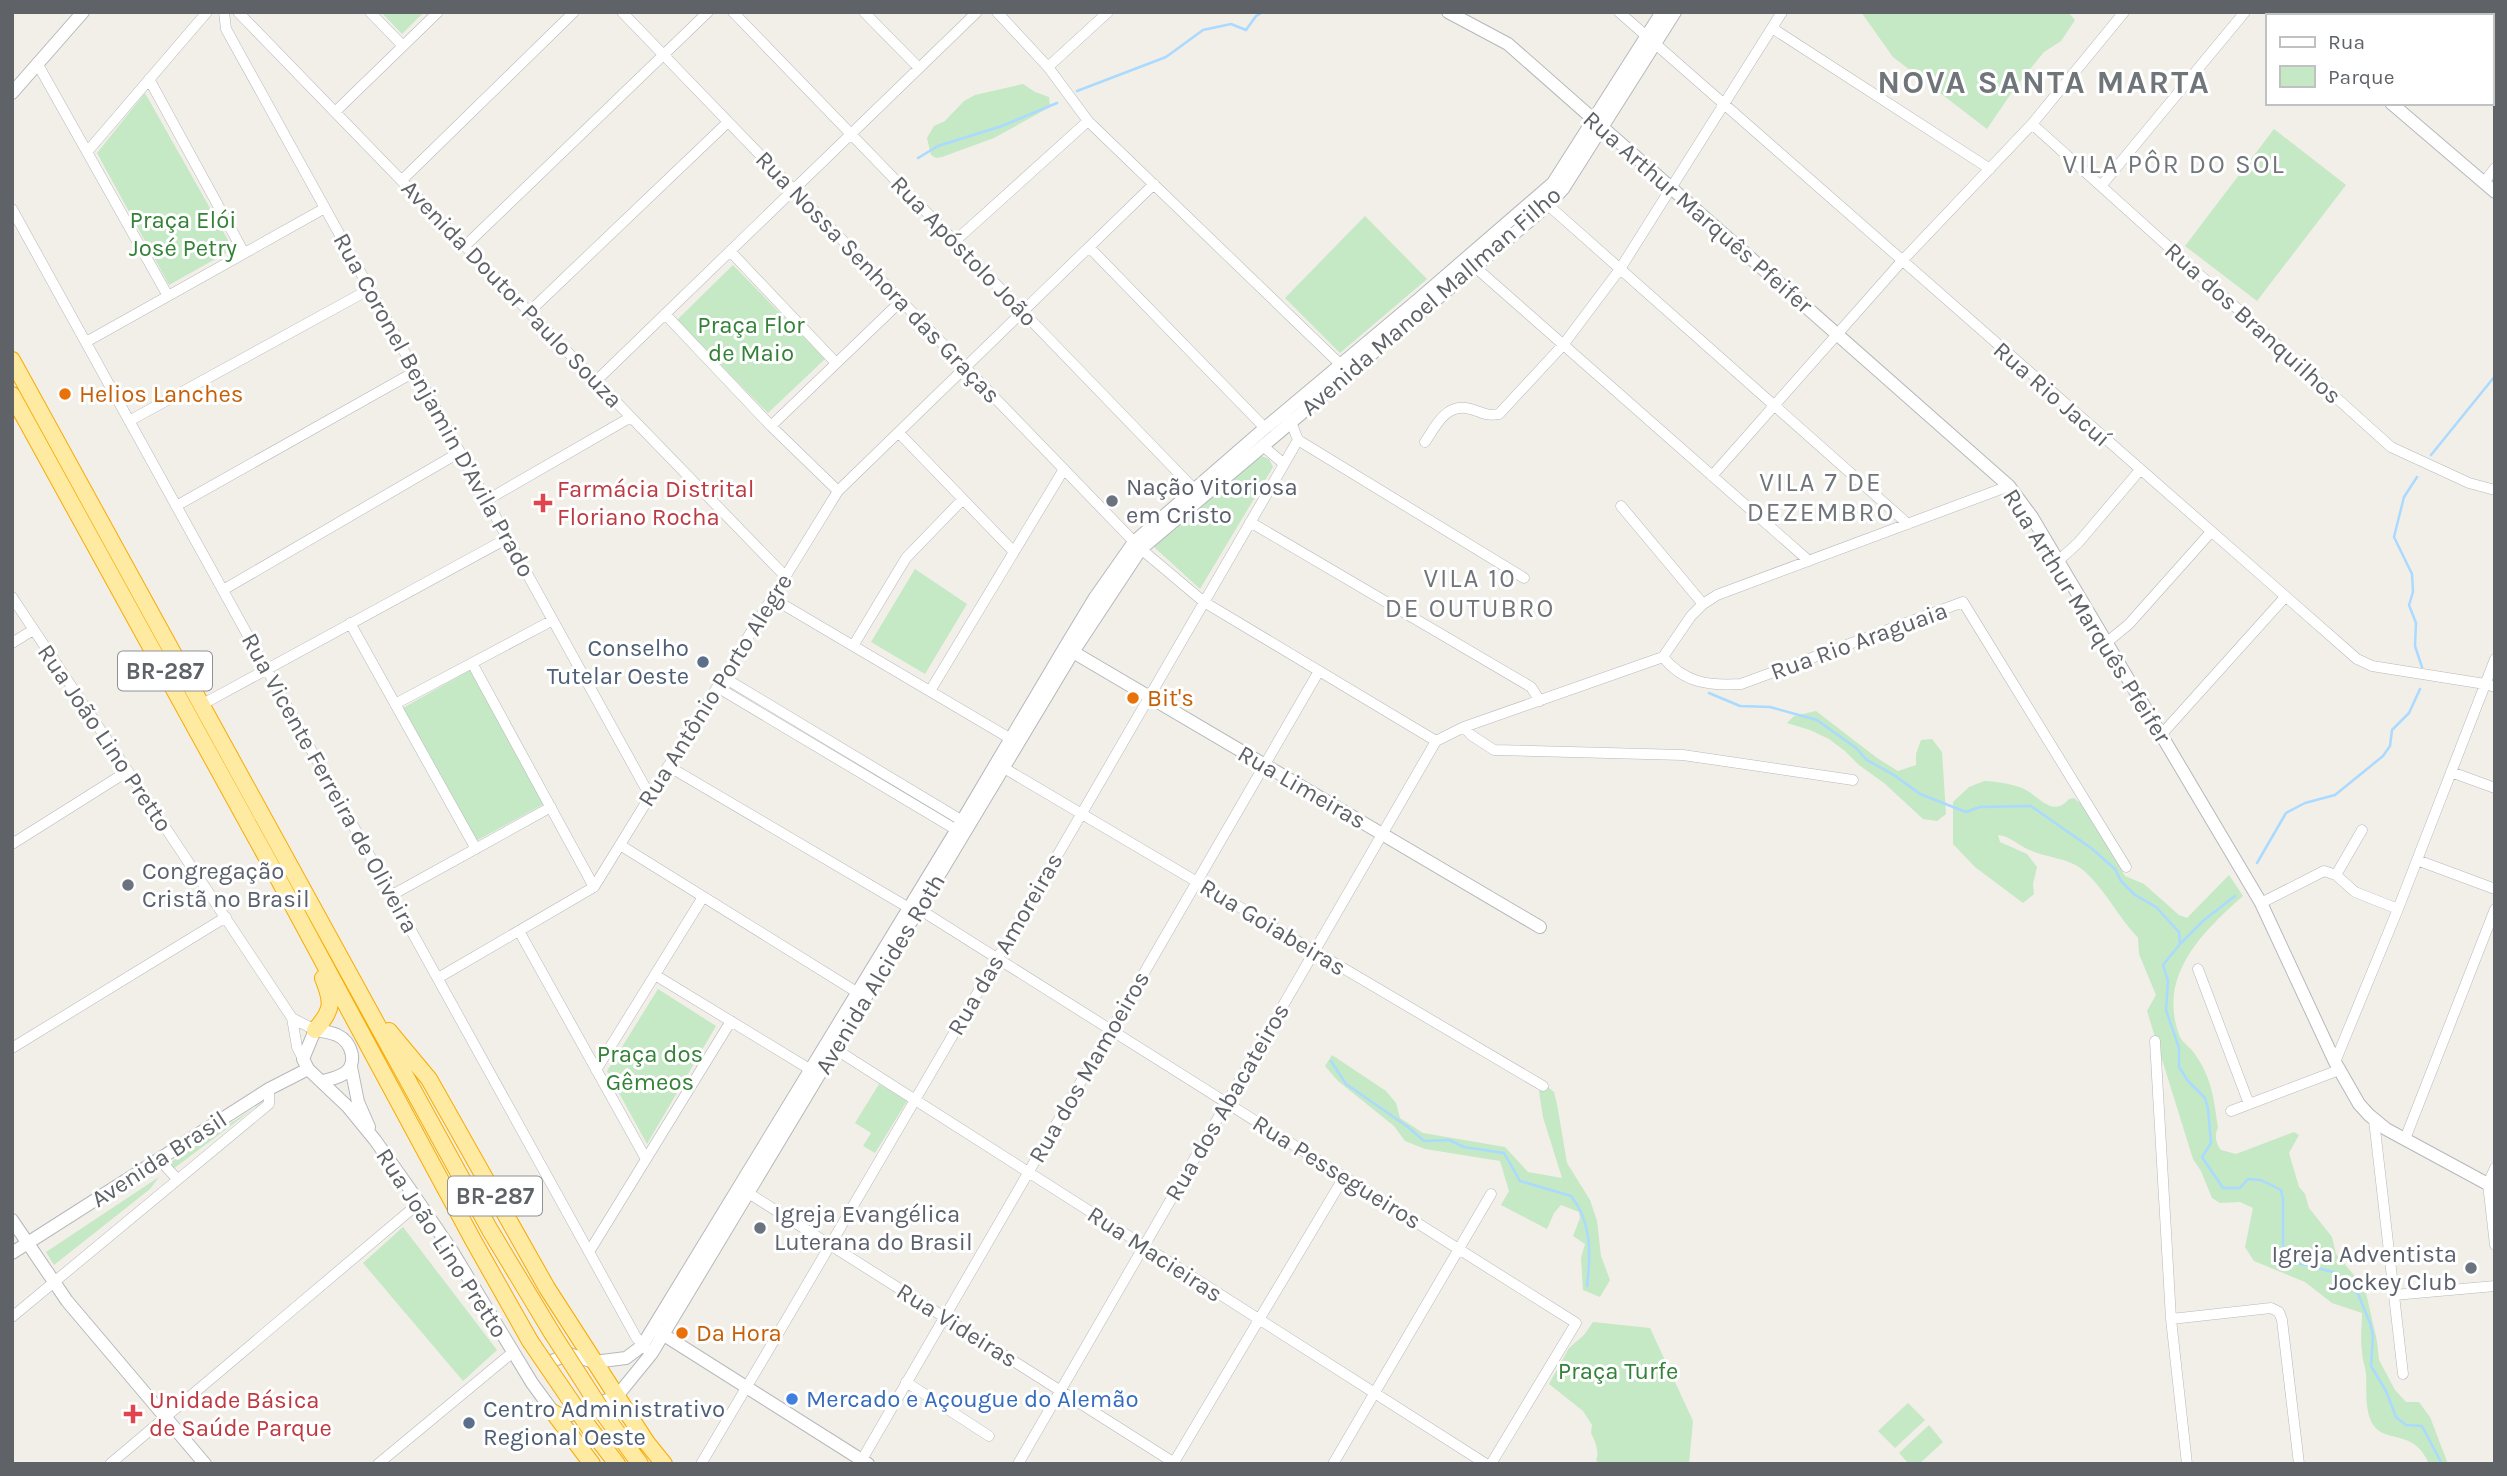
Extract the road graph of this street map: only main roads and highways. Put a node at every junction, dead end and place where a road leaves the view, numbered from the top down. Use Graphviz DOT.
graph roads {
  1 [pos="12,360"];
  2 [pos="12,395"];
  3 [pos="313,942"];
  4 [pos="374,1017"];
  5 [pos="315,1030"];
  6 [pos="554,1413"];
  7 [pos="593,1464"];
  8 [pos="617,1464"];
  9 [pos="640,1464"];
  10 [pos="664,1464"];
  1 -- 4 [label="highway, BR-287"];
  2 -- 3 [label="highway, BR-287"];
  3 -- 5 [label="highway"];
  3 -- 8 [label="highway, BR-287, bridge"];
  4 -- 9 [label="highway, BR-287, bridge"];
  4 -- 10 [label="highway, BR-287"];
  6 -- 7 [label="highway"];
}
